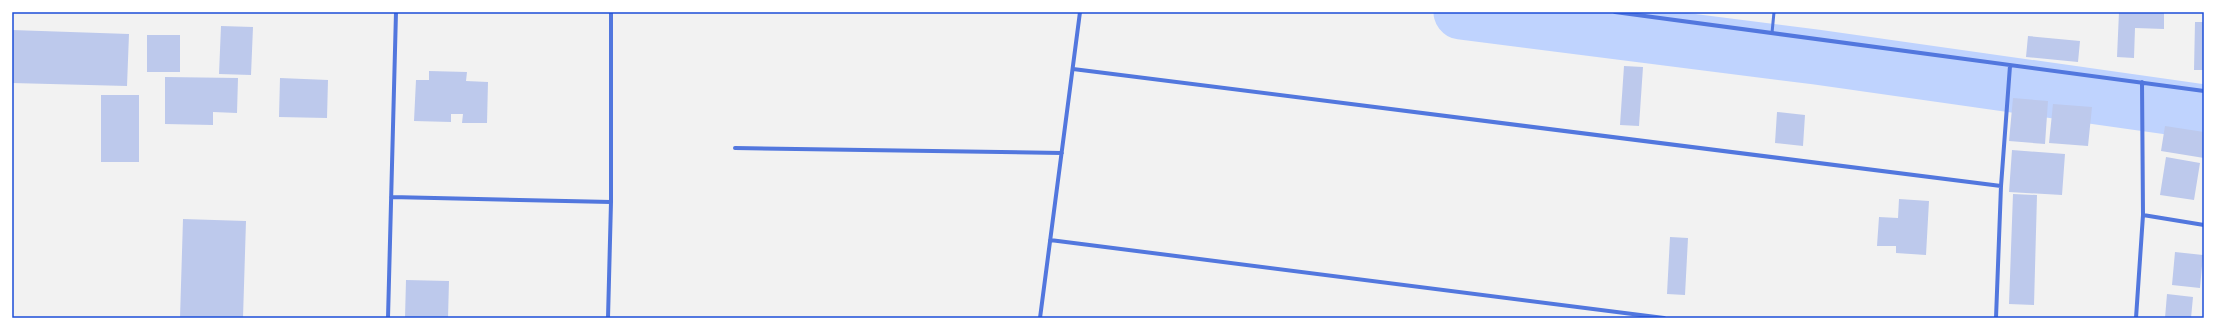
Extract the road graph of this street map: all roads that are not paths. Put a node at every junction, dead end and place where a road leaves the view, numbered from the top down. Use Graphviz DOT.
graph roads {
  1 [pos="396,12"];
  2 [pos="610,12"];
  3 [pos="1080,12"];
  4 [pos="1615,12"];
  5 [pos="1774,12"];
  6 [pos="1772,33"];
  7 [pos="2010,66"];
  8 [pos="1073,69"];
  9 [pos="2142,82"];
  10 [pos="2204,91"];
  11 [pos="735,148"];
  12 [pos="1062,153"];
  13 [pos="2000,186"];
  14 [pos="391,197"];
  15 [pos="611,202"];
  16 [pos="2143,215"];
  17 [pos="2204,225"];
  18 [pos="1050,240"];
  19 [pos="388,318"];
  20 [pos="608,318"];
  21 [pos="1040,318"];
  22 [pos="1664,318"];
  23 [pos="1996,318"];
  24 [pos="2136,318"];
  1 -- 14 [label="street"];
  2 -- 15 [label="street"];
  3 -- 8 [label="street"];
  4 -- 6 [label="street"];
  5 -- 6 [label="lane"];
  6 -- 7 [label="street"];
  7 -- 9 [label="street"];
  7 -- 13 [label="street"];
  8 -- 12 [label="street"];
  8 -- 13 [label="street"];
  9 -- 10 [label="street"];
  9 -- 16 [label="street"];
  11 -- 12 [label="street"];
  12 -- 18 [label="street"];
  13 -- 23 [label="street"];
  14 -- 15 [label="street"];
  14 -- 19 [label="street"];
  15 -- 20 [label="street"];
  16 -- 17 [label="street"];
  16 -- 24 [label="street"];
  18 -- 21 [label="street"];
  18 -- 22 [label="street"];
}
